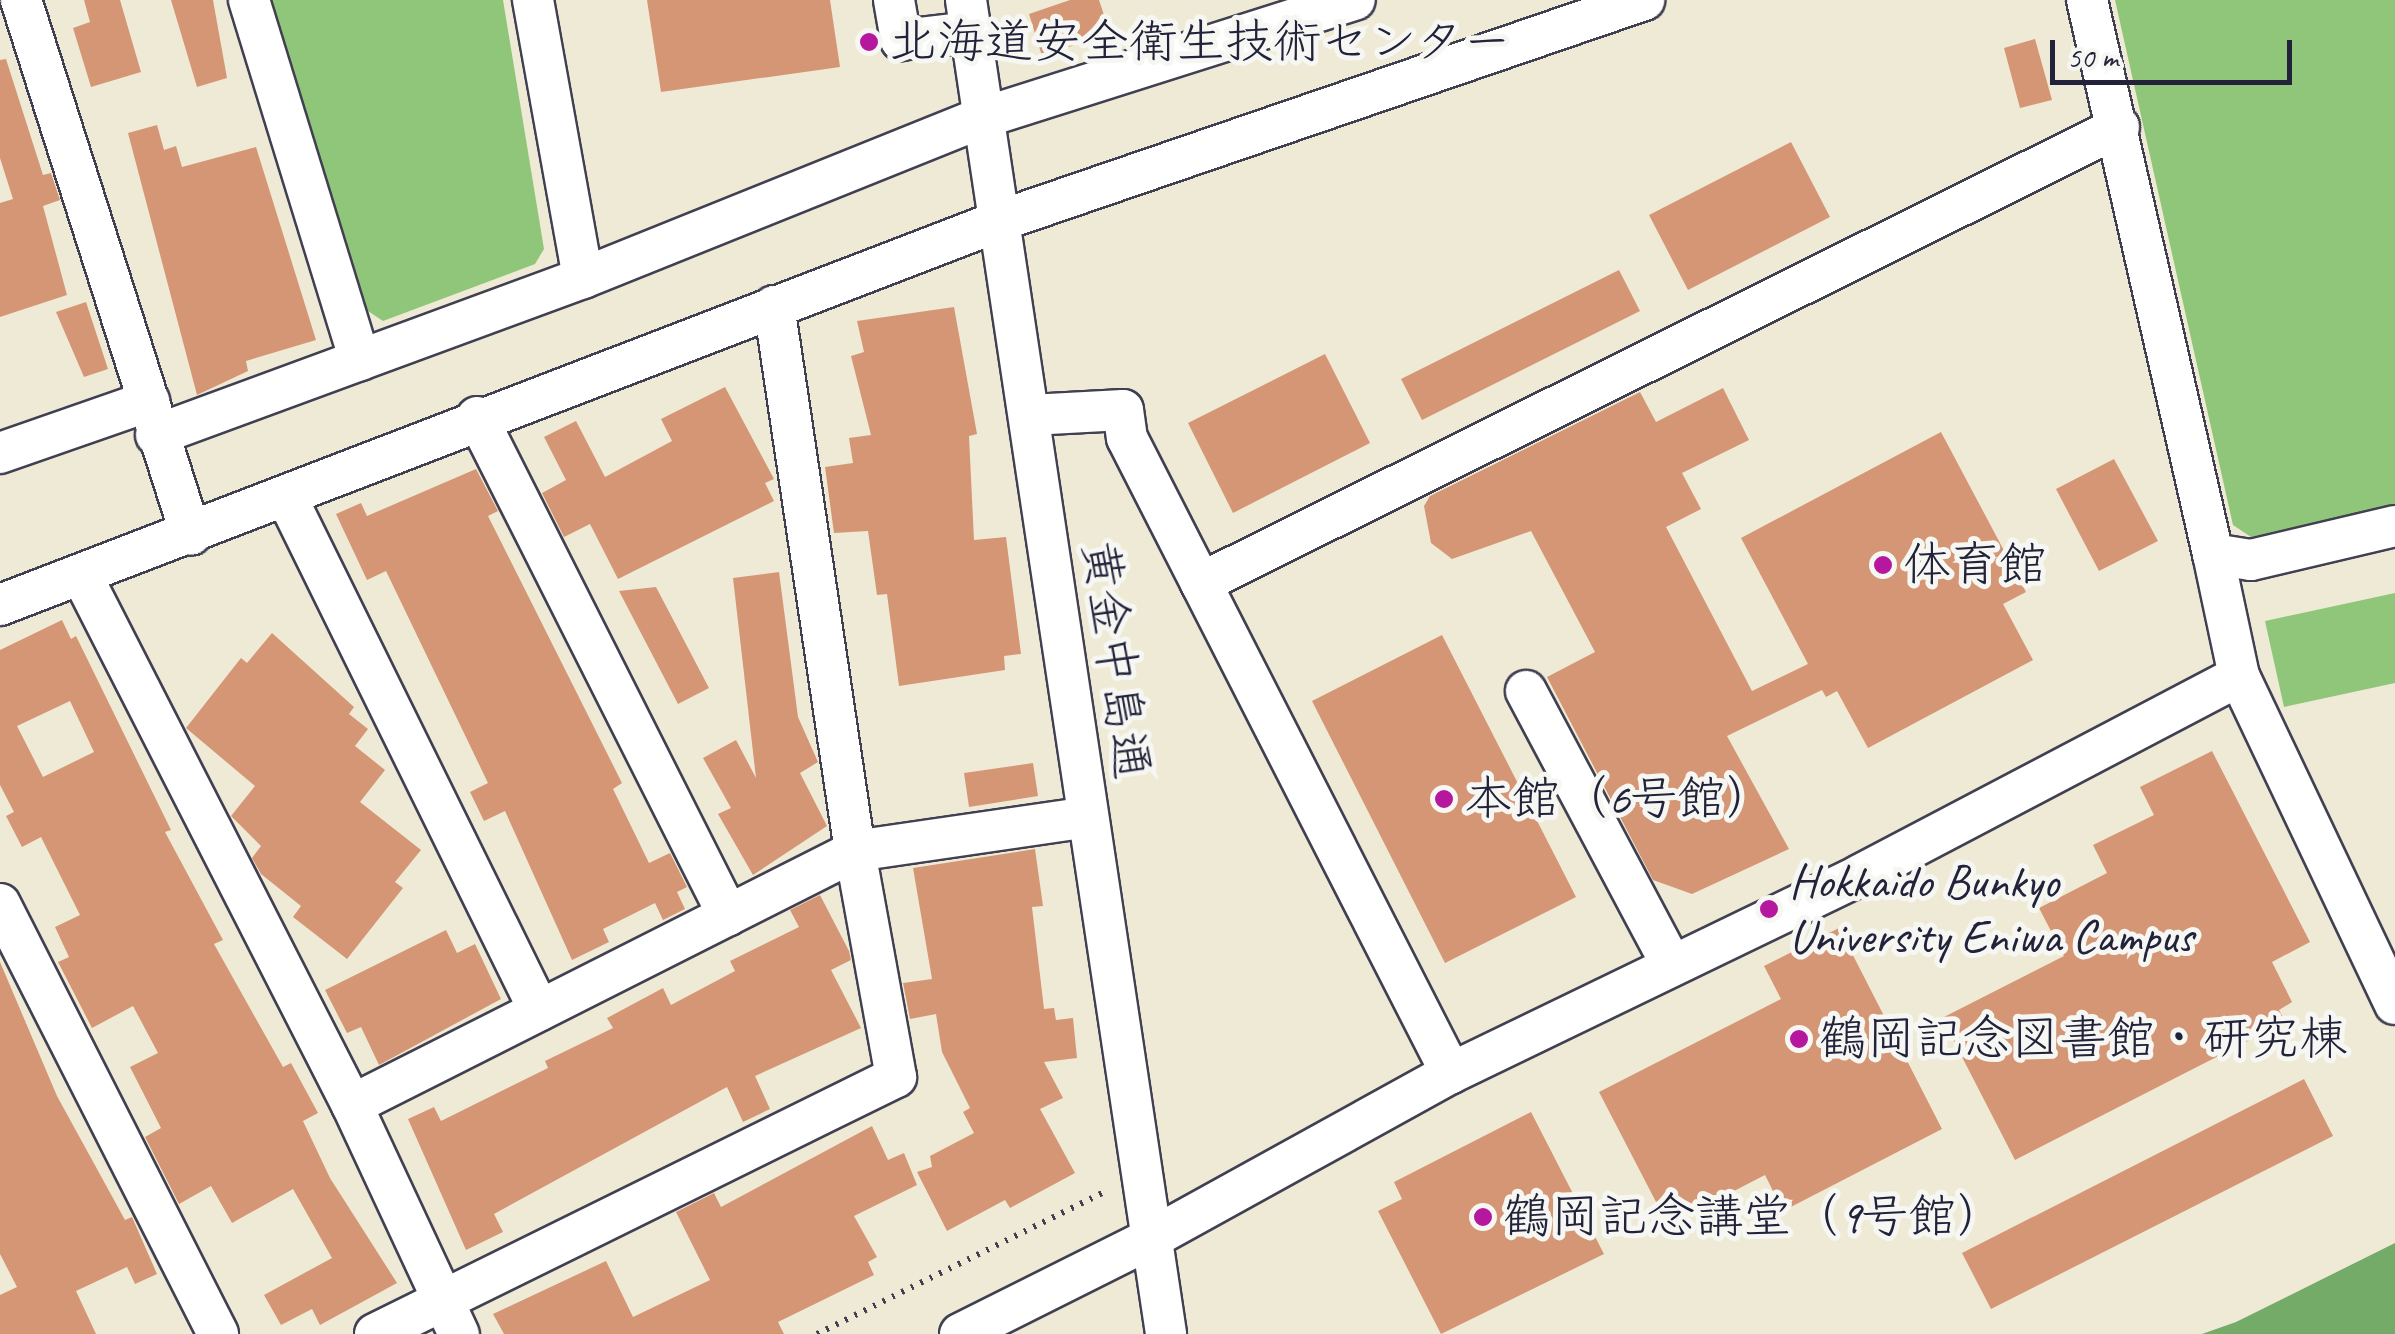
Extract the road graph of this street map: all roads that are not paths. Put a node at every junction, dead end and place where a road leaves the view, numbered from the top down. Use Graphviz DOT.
graph roads {
  1 [pos="21,0"];
  2 [pos="249,0"];
  3 [pos="534,0"];
  4 [pos="894,0"];
  5 [pos="1355,0"];
  6 [pos="1644,0"];
  7 [pos="2087,0"];
  8 [pos="968,16"];
  9 [pos="982,118"];
  10 [pos="2119,127"];
  11 [pos="1002,220"];
  12 [pos="582,278"];
  13 [pos="774,306"];
  14 [pos="360,360"];
  15 [pos="1030,415"];
  16 [pos="477,417"];
  17 [pos="152,418"];
  18 [pos="0,453"];
  19 [pos="287,498"];
  20 [pos="2395,526"];
  21 [pos="191,535"];
  22 [pos="2213,554"];
  23 [pos="82,576"];
  24 [pos="1201,583"];
  25 [pos="0,604"];
  26 [pos="2239,676"];
  27 [pos="1526,691"];
  28 [pos="1088,817"];
  29 [pos="855,850"];
  30 [pos="0,904"];
  31 [pos="728,915"];
  32 [pos="1672,966"];
  33 [pos="2395,1004"];
  34 [pos="538,1010"];
  35 [pos="1451,1073"];
  36 [pos="352,1105"];
  37 [pos="1150,1240"];
  38 [pos="450,1317"];
  39 [pos="218,1334"];
  40 [pos="374,1334"];
  41 [pos="960,1334"];
  42 [pos="1166,1334"];
  1 -- 17 [label="street"];
  2 -- 14 [label="street"];
  3 -- 12 [label="street"];
  4 -- 8 [label="street"];
  5 -- 9 [label="street"];
  6 -- 11 [label="street"];
  7 -- 10 [label="street"];
  8 -- 9 [label="street, 黄金中島通"];
  9 -- 11 [label="street, 黄金中島通"];
  9 -- 12 [label="street"];
  10 -- 22 [label="street"];
  10 -- 24 [label="street"];
  11 -- 13 [label="street"];
  11 -- 15 [label="street, 黄金中島通"];
  12 -- 14 [label="street"];
  13 -- 16 [label="street"];
  13 -- 29 [label="street"];
  14 -- 17 [label="street"];
  15 -- 24 [label="street"];
  15 -- 28 [label="street, 黄金中島通"];
  16 -- 19 [label="street"];
  16 -- 31 [label="street"];
  17 -- 18 [label="street"];
  17 -- 21 [label="street"];
  19 -- 21 [label="street"];
  19 -- 34 [label="street"];
  20 -- 22 [label="street"];
  21 -- 23 [label="street"];
  22 -- 26 [label="street"];
  23 -- 25 [label="street"];
  23 -- 36 [label="street"];
  24 -- 35 [label="street"];
  26 -- 32 [label="street"];
  26 -- 33 [label="street"];
  27 -- 32 [label="street"];
  28 -- 29 [label="street"];
  28 -- 37 [label="street, 黄金中島通"];
  29 -- 31 [label="street"];
  29 -- 38 [label="street"];
  30 -- 39 [label="street"];
  31 -- 34 [label="street"];
  32 -- 35 [label="street"];
  34 -- 36 [label="street"];
  35 -- 37 [label="street"];
  36 -- 38 [label="street"];
  37 -- 41 [label="street"];
  37 -- 42 [label="street, 黄金中島通"];
  38 -- 40 [label="street"];
}
